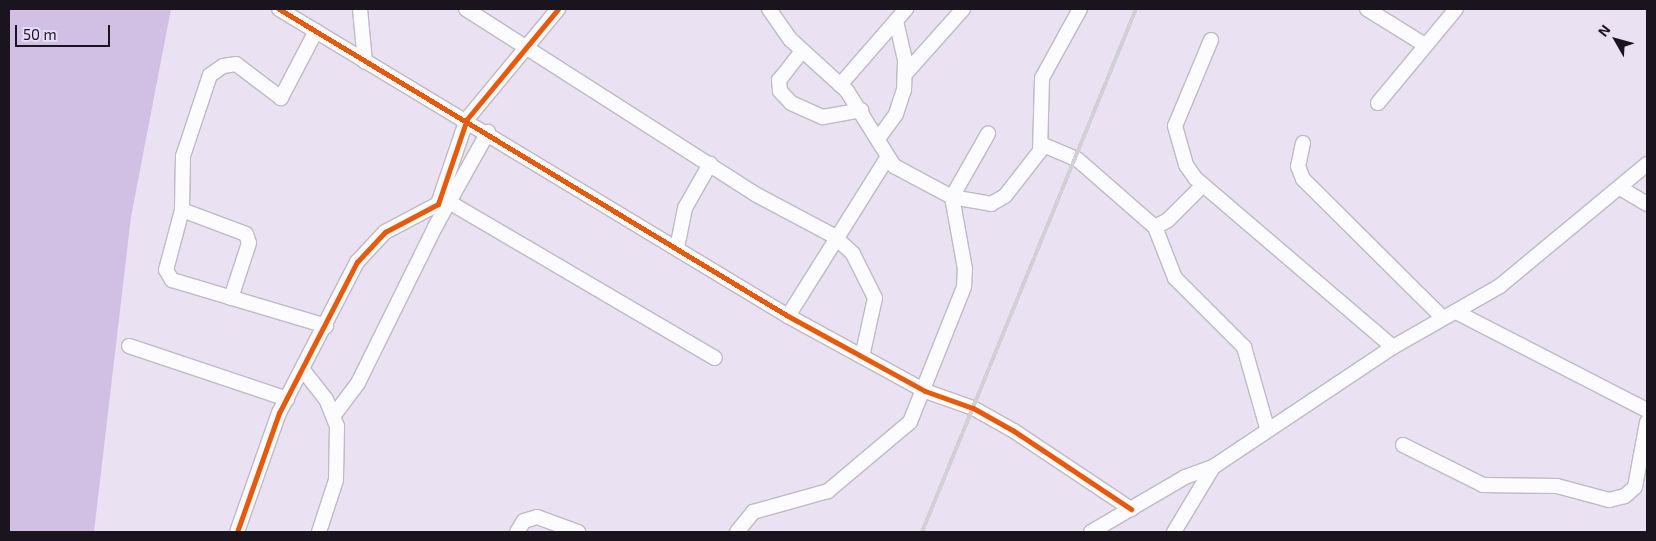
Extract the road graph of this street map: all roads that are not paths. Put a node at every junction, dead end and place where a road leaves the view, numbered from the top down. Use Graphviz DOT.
graph roads {
  1 [pos="278,9"];
  2 [pos="360,9"];
  3 [pos="466,9"];
  4 [pos="557,9"];
  5 [pos="963,9"];
  6 [pos="1080,9"];
  7 [pos="1367,9"];
  8 [pos="1456,9"];
  9 [pos="777,11"];
  10 [pos="902,12"];
  11 [pos="316,31"];
  12 [pos="1211,40"];
  13 [pos="1425,45"];
  14 [pos="527,48"];
  15 [pos="802,51"];
  16 [pos="365,62"];
  17 [pos="906,73"];
  18 [pos="840,84"];
  19 [pos="1378,103"];
  20 [pos="861,110"];
  21 [pos="467,120"];
  22 [pos="488,132"];
  23 [pos="988,134"];
  24 [pos="878,139"];
  25 [pos="1303,143"];
  26 [pos="1041,144"];
  27 [pos="887,158"];
  28 [pos="710,164"];
  29 [pos="1647,164"];
  30 [pos="1203,185"];
  31 [pos="1622,189"];
  32 [pos="952,196"];
  33 [pos="448,202"];
  34 [pos="1647,204"];
  35 [pos="182,210"];
  36 [pos="1155,227"];
  37 [pos="834,236"];
  38 [pos="678,248"];
  39 [pos="231,298"];
  40 [pos="1456,312"];
  41 [pos="788,316"];
  42 [pos="1442,317"];
  43 [pos="326,326"];
  44 [pos="128,346"];
  45 [pos="1393,347"];
  46 [pos="862,357"];
  47 [pos="715,358"];
  48 [pos="302,370"];
  49 [pos="925,391"];
  50 [pos="287,399"];
  51 [pos="1647,410"];
  52 [pos="334,415"];
  53 [pos="1647,422"];
  54 [pos="1267,428"];
  55 [pos="1403,445"];
  56 [pos="1213,467"];
  57 [pos="1131,509"];
  58 [pos="237,532"];
  59 [pos="319,532"];
  60 [pos="517,532"];
  61 [pos="578,532"];
  62 [pos="737,532"];
  63 [pos="1091,532"];
  64 [pos="1174,532"];
  1 -- 11 [label="street"];
  2 -- 16 [label="street"];
  3 -- 14 [label="street"];
  4 -- 14 [label="street"];
  5 -- 17 [label="street"];
  6 -- 26 [label="street"];
  7 -- 13 [label="street"];
  8 -- 13 [label="street"];
  9 -- 15 [label="street"];
  10 -- 17 [label="street"];
  10 -- 18 [label="street"];
  11 -- 16 [label="street"];
  11 -- 35 [label="street"];
  12 -- 30 [label="street"];
  13 -- 19 [label="street"];
  14 -- 21 [label="street"];
  14 -- 28 [label="street"];
  15 -- 18 [label="street"];
  15 -- 20 [label="street"];
  16 -- 21 [label="street"];
  17 -- 24 [label="street"];
  18 -- 20 [label="street"];
  20 -- 24 [label="street"];
  21 -- 22 [label="street"];
  21 -- 43 [label="street"];
  22 -- 33 [label="street"];
  22 -- 38 [label="street"];
  23 -- 32 [label="street"];
  24 -- 27 [label="street"];
  25 -- 42 [label="street"];
  26 -- 32 [label="street"];
  26 -- 36 [label="street"];
  27 -- 32 [label="street"];
  27 -- 37 [label="street"];
  28 -- 37 [label="street"];
  28 -- 38 [label="street"];
  29 -- 31 [label="street"];
  30 -- 36 [label="street"];
  30 -- 45 [label="street"];
  31 -- 34 [label="street"];
  31 -- 40 [label="street"];
  32 -- 49 [label="street"];
  33 -- 47 [label="street"];
  33 -- 52 [label="street"];
  35 -- 39 [label="street"];
  35 -- 39 [label="street"];
  36 -- 54 [label="street"];
  37 -- 41 [label="street"];
  37 -- 46 [label="street"];
  38 -- 41 [label="street"];
  39 -- 43 [label="street"];
  40 -- 42 [label="street"];
  40 -- 51 [label="street"];
  41 -- 46 [label="street"];
  42 -- 45 [label="street"];
  43 -- 48 [label="street"];
  44 -- 50 [label="street"];
  45 -- 54 [label="street"];
  46 -- 49 [label="street"];
  48 -- 50 [label="street"];
  48 -- 52 [label="street"];
  49 -- 57 [label="street"];
  49 -- 62 [label="street"];
  50 -- 58 [label="street"];
  52 -- 59 [label="street"];
  53 -- 55 [label="street"];
  54 -- 56 [label="street"];
  56 -- 57 [label="street"];
  56 -- 64 [label="street"];
  57 -- 63 [label="street"];
  60 -- 61 [label="street"];
}
